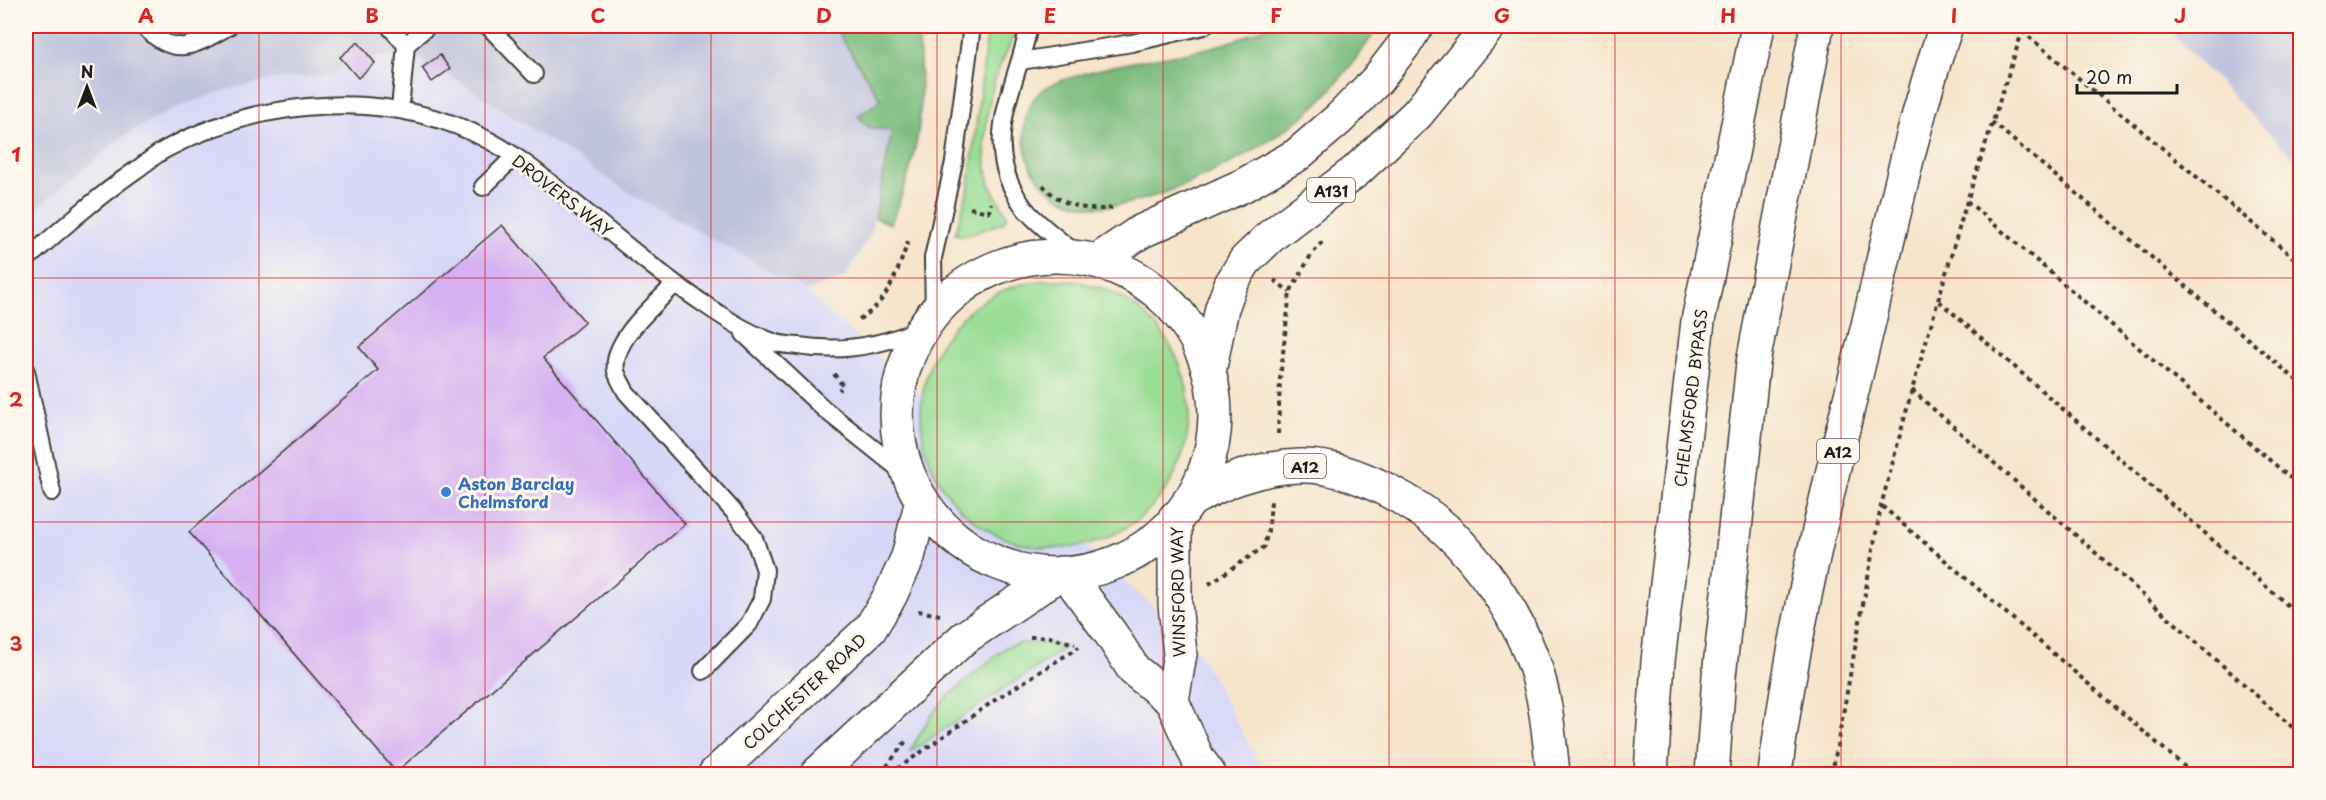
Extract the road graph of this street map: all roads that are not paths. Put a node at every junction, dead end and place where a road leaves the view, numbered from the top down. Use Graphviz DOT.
graph roads {
  1 [pos="144,26"];
  2 [pos="230,26"];
  3 [pos="390,26"];
  4 [pos="428,26"];
  5 [pos="488,26"];
  6 [pos="972,26"];
  7 [pos="1029,26"];
  8 [pos="1204,26"];
  9 [pos="1416,26"];
  10 [pos="1489,26"];
  11 [pos="1758,26"];
  12 [pos="1817,26"];
  13 [pos="1946,26"];
  14 [pos="1177,29"];
  15 [pos="405,45"];
  16 [pos="1021,61"];
  17 [pos="534,74"];
  18 [pos="400,109"];
  19 [pos="514,157"];
  20 [pos="483,187"];
  21 [pos="26,260"];
  22 [pos="1090,260"];
  23 [pos="675,285"];
  24 [pos="928,321"];
  25 [pos="731,322"];
  26 [pos="26,371"];
  27 [pos="1209,372"];
  28 [pos="915,489"];
  29 [pos="52,492"];
  30 [pos="1182,510"];
  31 [pos="1063,573"];
  32 [pos="703,671"];
  33 [pos="1172,701"];
  34 [pos="715,774"];
  35 [pos="817,774"];
  36 [pos="1209,774"];
  37 [pos="1553,774"];
  38 [pos="1651,774"];
  39 [pos="1712,774"];
  40 [pos="1775,774"];
  1 -- 2 [label="lane"];
  3 -- 15 [label="lane"];
  4 -- 15 [label="lane"];
  5 -- 17 [label="lane"];
  6 -- 24 [label="lane"];
  7 -- 16 [label="lane"];
  8 -- 14 [label="lane"];
  9 -- 22 [label="main road"];
  10 -- 27 [label="main road, A131"];
  11 -- 38 [label="main road, CHELMSFORD BYPASS"];
  12 -- 39 [label="main road"];
  13 -- 40 [label="main road, A12"];
  14 -- 16 [label="lane"];
  15 -- 18 [label="lane"];
  16 -- 22 [label="lane"];
  18 -- 19 [label="lane, DROVERS WAY"];
  18 -- 21 [label="lane, DROVERS WAY"];
  19 -- 20 [label="lane"];
  19 -- 23 [label="lane, DROVERS WAY"];
  22 -- 24 [label="main road"];
  22 -- 27 [label="main road"];
  23 -- 25 [label="lane, DROVERS WAY"];
  23 -- 32 [label="lane"];
  24 -- 25 [label="lane, DROVERS WAY"];
  24 -- 28 [label="main road"];
  25 -- 28 [label="lane, DROVERS WAY"];
  26 -- 29 [label="lane"];
  27 -- 30 [label="main road"];
  28 -- 31 [label="main road"];
  28 -- 34 [label="main road, COLCHESTER ROAD"];
  30 -- 31 [label="main road"];
  30 -- 33 [label="main road, WINSFORD WAY"];
  30 -- 37 [label="main road, A12"];
  31 -- 33 [label="main road"];
  31 -- 35 [label="main road"];
  33 -- 36 [label="main road"];
}
